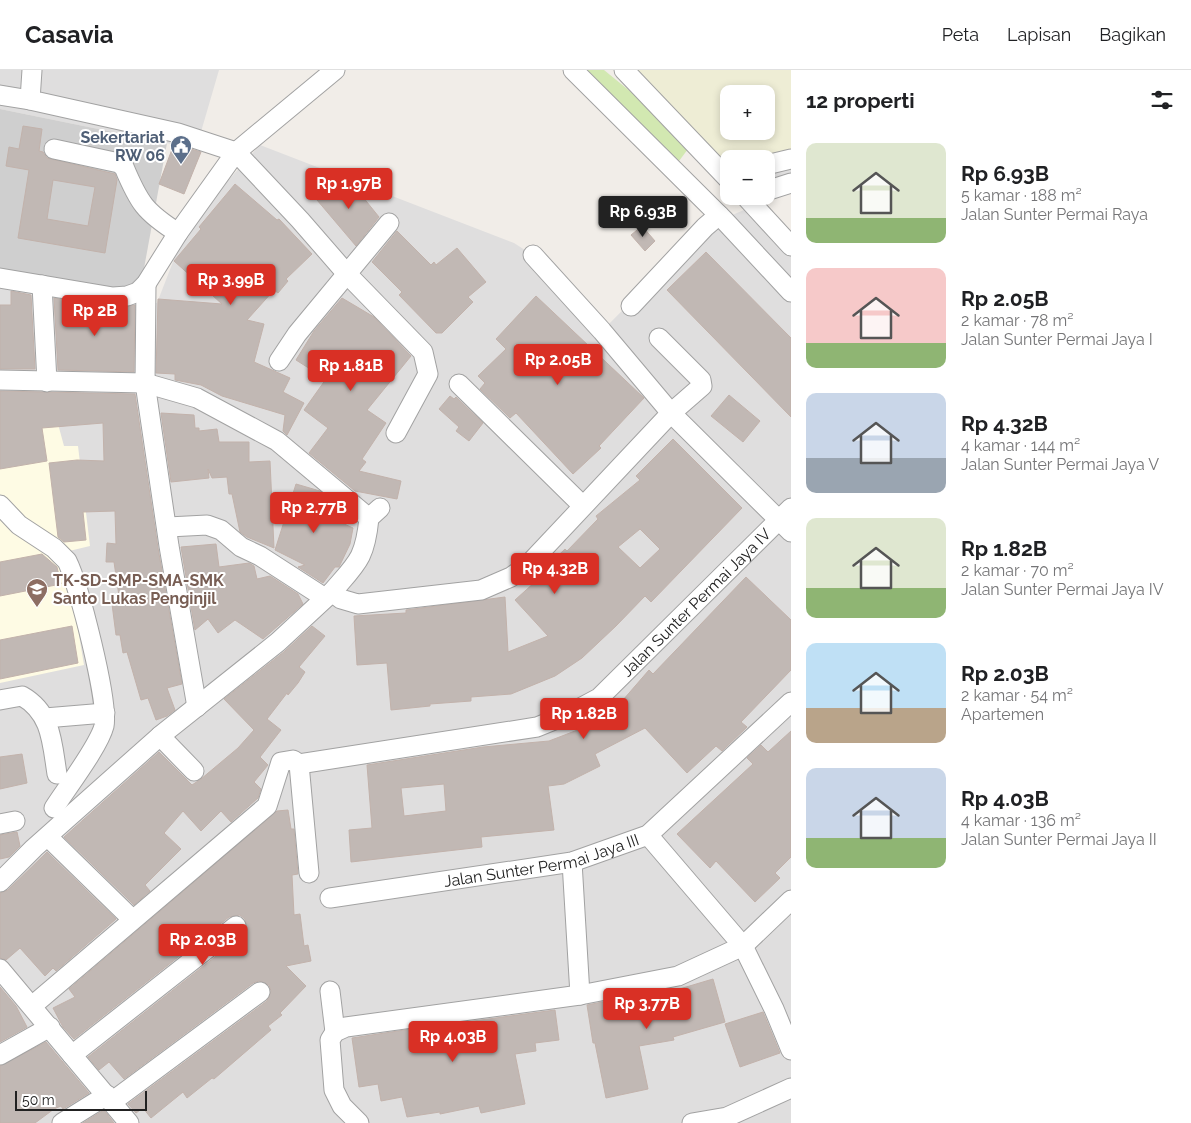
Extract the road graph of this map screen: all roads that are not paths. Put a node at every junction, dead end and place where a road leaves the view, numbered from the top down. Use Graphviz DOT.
graph roads {
  1 [pos="32,70"];
  2 [pos="335,70"];
  3 [pos="573,70"];
  4 [pos="624,70"];
  5 [pos="0,95"];
  6 [pos="30,100"];
  7 [pos="54,149"];
  8 [pos="236,152"];
  9 [pos="791,159"];
  10 [pos="775,163"];
  11 [pos="720,169"];
  12 [pos="791,184"];
  13 [pos="775,188"];
  14 [pos="753,205"];
  15 [pos="719,216"];
  16 [pos="389,223"];
  17 [pos="178,233"];
  18 [pos="791,246"];
  19 [pos="533,255"];
  20 [pos="347,274"];
  21 [pos="0,278"];
  22 [pos="146,284"];
  23 [pos="42,285"];
  24 [pos="791,292"];
  25 [pos="630,306"];
  26 [pos="659,338"];
  27 [pos="279,361"];
  28 [pos="0,380"];
  29 [pos="47,382"];
  30 [pos="145,383"];
  31 [pos="460,384"];
  32 [pos="671,413"];
  33 [pos="396,433"];
  34 [pos="0,505"];
  35 [pos="583,506"];
  36 [pos="787,520"];
  37 [pos="168,527"];
  38 [pos="333,597"];
  39 [pos="6,698"];
  40 [pos="791,702"];
  41 [pos="197,708"];
  42 [pos="105,713"];
  43 [pos="46,718"];
  44 [pos="160,736"];
  45 [pos="299,764"];
  46 [pos="194,771"];
  47 [pos="57,774"];
  48 [pos="54,808"];
  49 [pos="648,835"];
  50 [pos="48,837"];
  51 [pos="572,862"];
  52 [pos="309,873"];
  53 [pos="0,882"];
  54 [pos="330,898"];
  55 [pos="791,900"];
  56 [pos="132,919"];
  57 [pos="236,926"];
  58 [pos="743,946"];
  59 [pos="0,969"];
  60 [pos="330,990"];
  61 [pos="260,992"];
  62 [pos="580,995"];
  63 [pos="32,1006"];
  64 [pos="50,1027"];
  65 [pos="335,1032"];
  66 [pos="791,1050"];
  67 [pos="0,1055"];
  68 [pos="72,1055"];
  69 [pos="791,1088"];
  70 [pos="110,1098"];
  71 [pos="62,1123"];
  72 [pos="129,1123"];
  73 [pos="359,1123"];
  74 [pos="692,1123"];
  1 -- 6 [label="street"];
  2 -- 8 [label="street"];
  3 -- 15 [label="street"];
  4 -- 11 [label="street"];
  5 -- 6 [label="street"];
  6 -- 8 [label="street"];
  7 -- 17 [label="street"];
  8 -- 17 [label="street"];
  8 -- 20 [label="street"];
  9 -- 10 [label="street"];
  12 -- 13 [label="street"];
  14 -- 18 [label="street"];
  15 -- 24 [label="street"];
  15 -- 25 [label="street"];
  16 -- 20 [label="street"];
  17 -- 22 [label="street"];
  19 -- 32 [label="street"];
  20 -- 27 [label="street"];
  20 -- 33 [label="street"];
  21 -- 23 [label="street"];
  22 -- 23 [label="street"];
  22 -- 30 [label="street"];
  23 -- 29 [label="street"];
  26 -- 32 [label="street"];
  28 -- 29 [label="street"];
  29 -- 30 [label="street"];
  30 -- 37 [label="street"];
  30 -- 38 [label="street"];
  31 -- 35 [label="street"];
  32 -- 35 [label="street"];
  32 -- 36 [label="street"];
  34 -- 42 [label="street"];
  35 -- 38 [label="street"];
  36 -- 45 [label="street, Jalan Sunter Permai Jaya IV"];
  37 -- 38 [label="street"];
  37 -- 41 [label="street"];
  38 -- 41 [label="street"];
  39 -- 43 [label="street"];
  40 -- 49 [label="street, Jalan Sunter Permai Jaya III"];
  41 -- 44 [label="street"];
  42 -- 43 [label="street"];
  42 -- 48 [label="street"];
  43 -- 47 [label="street"];
  44 -- 46 [label="street"];
  44 -- 50 [label="street"];
  45 -- 52 [label="street"];
  45 -- 56 [label="street, Jalan Sunter Permai Jaya IV"];
  49 -- 51 [label="street, Jalan Sunter Permai Jaya III"];
  49 -- 58 [label="street"];
  50 -- 53 [label="street"];
  50 -- 56 [label="street"];
  51 -- 54 [label="street, Jalan Sunter Permai Jaya III"];
  51 -- 62 [label="street"];
  55 -- 58 [label="street"];
  56 -- 63 [label="street"];
  57 -- 68 [label="street"];
  58 -- 62 [label="street"];
  58 -- 66 [label="street"];
  59 -- 63 [label="street"];
  60 -- 65 [label="street"];
  61 -- 70 [label="street"];
  62 -- 65 [label="street"];
  63 -- 64 [label="street"];
  64 -- 67 [label="street"];
  64 -- 68 [label="street"];
  65 -- 73 [label="street"];
  68 -- 70 [label="street"];
  69 -- 74 [label="street"];
  70 -- 71 [label="street"];
  70 -- 72 [label="street"];
}
